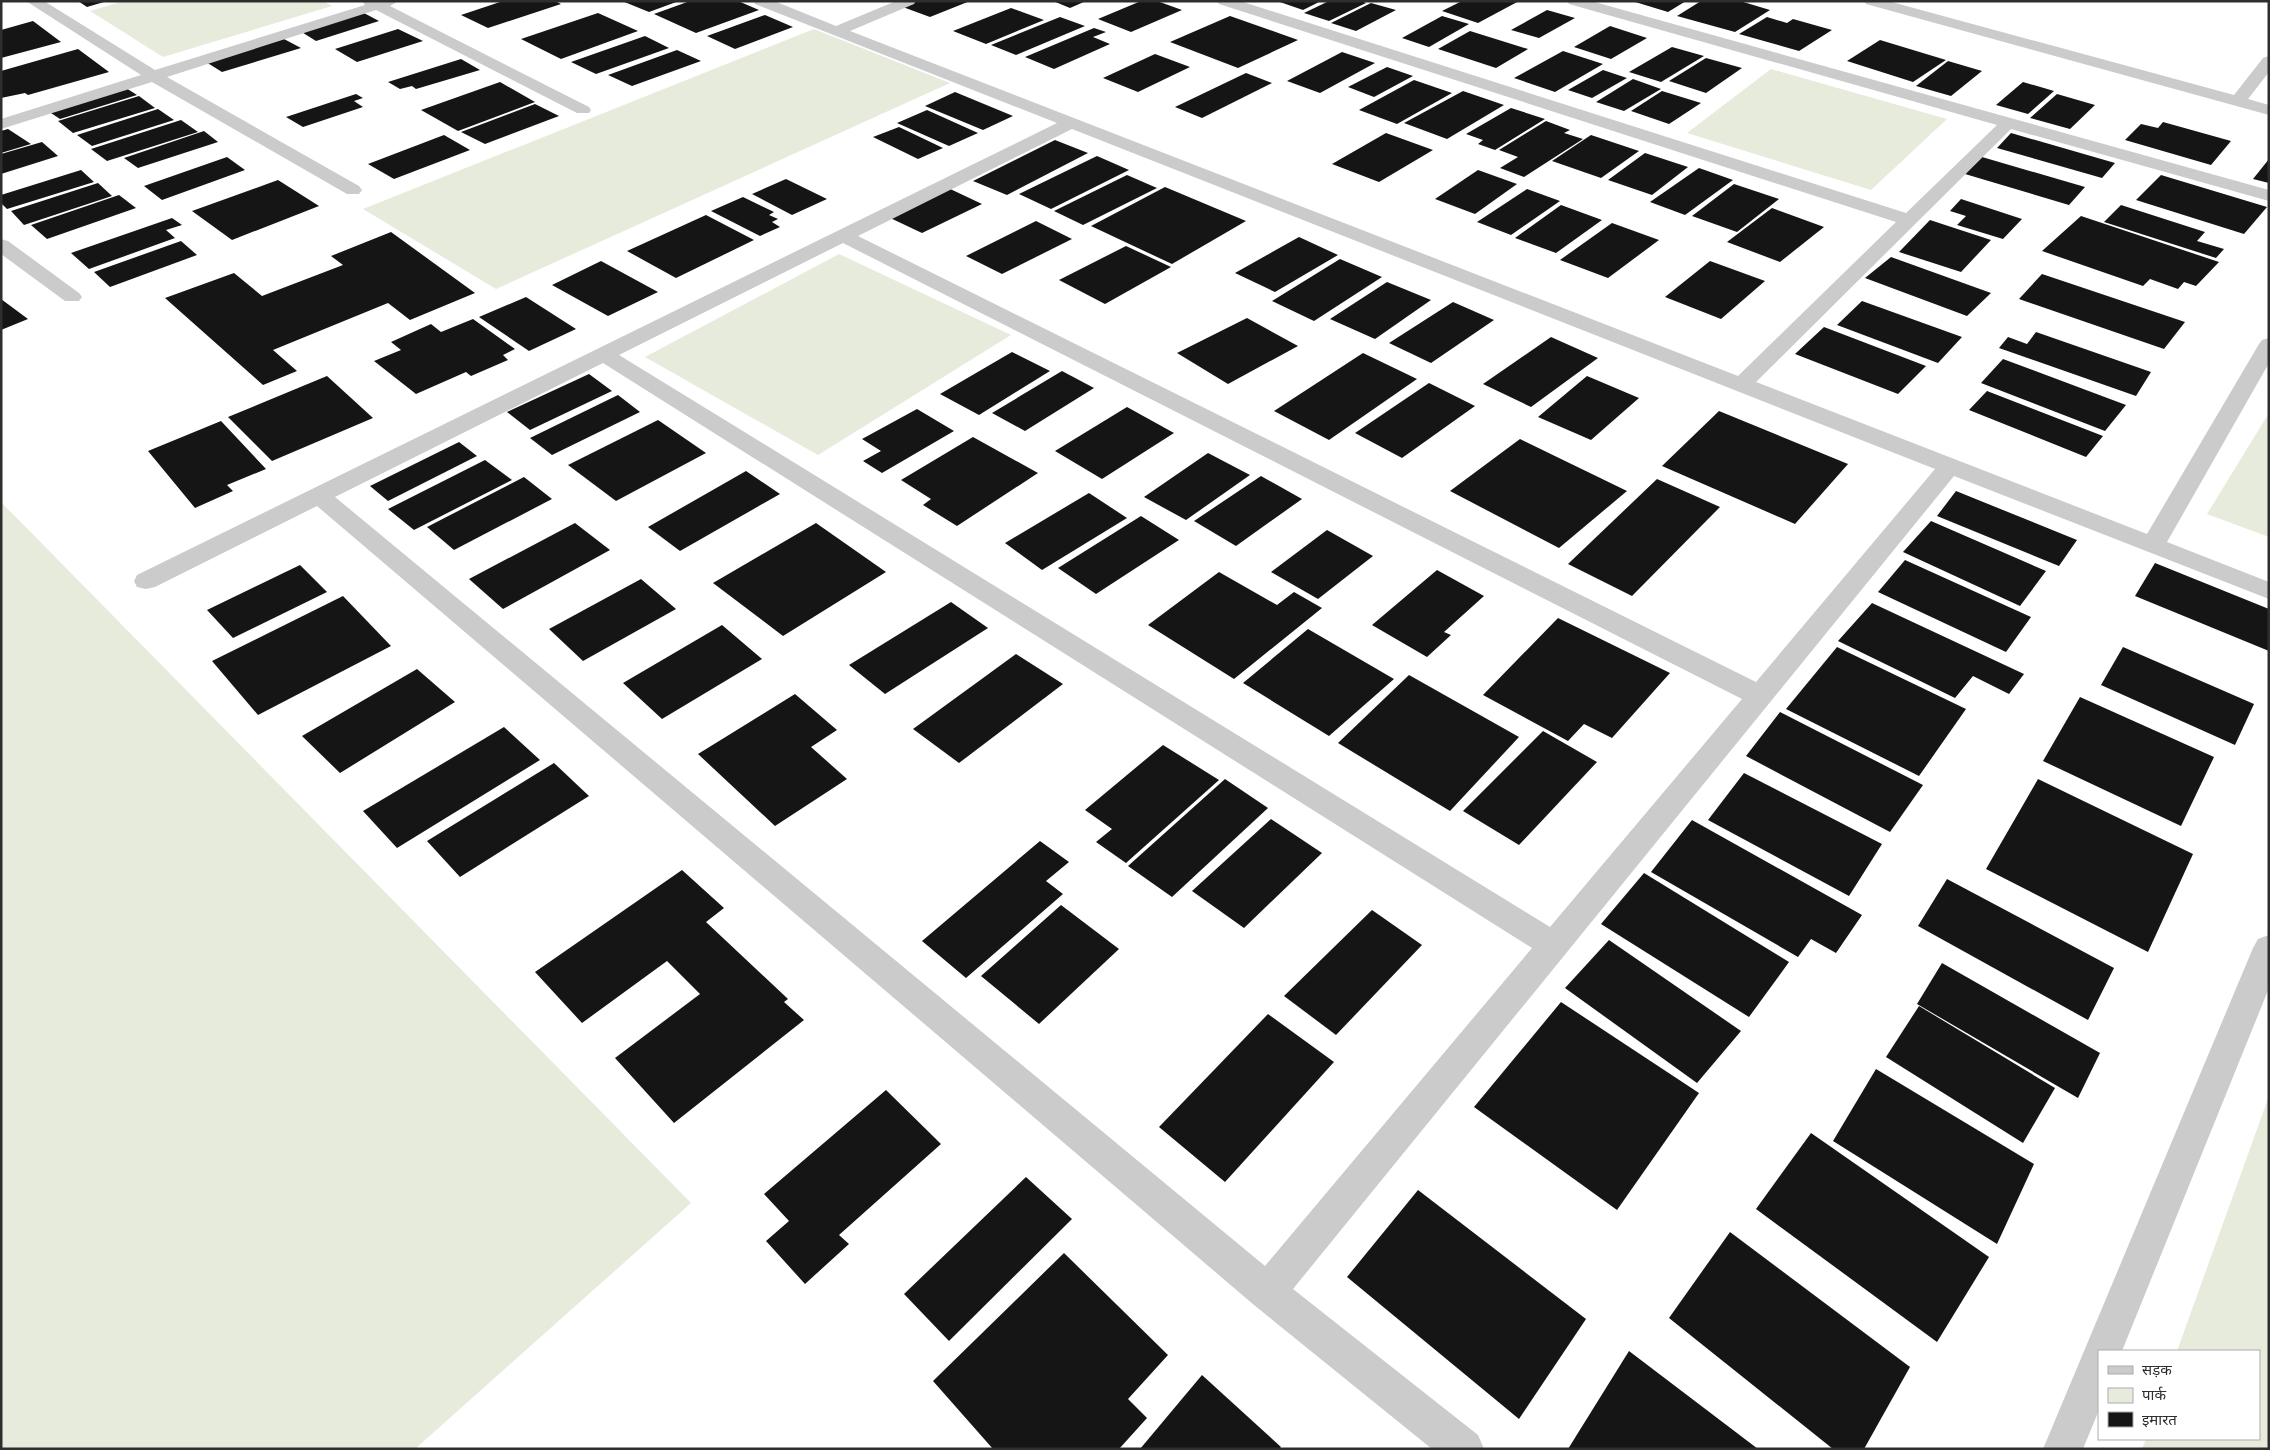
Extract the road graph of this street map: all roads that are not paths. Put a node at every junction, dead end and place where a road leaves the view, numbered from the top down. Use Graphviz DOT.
graph roads {
  1 [pos="33,1"];
  2 [pos="760,1"];
  3 [pos="908,1"];
  4 [pos="1224,1"];
  5 [pos="1574,1"];
  6 [pos="1871,1"];
  7 [pos="1904,1"];
  8 [pos="379,3"];
  9 [pos="836,31"];
  10 [pos="2269,61"];
  11 [pos="152,75"];
  12 [pos="2242,97"];
  13 [pos="2269,99"];
  14 [pos="584,110"];
  15 [pos="2269,110"];
  16 [pos="1070,123"];
  17 [pos="2008,123"];
  18 [pos="1,124"];
  19 [pos="352,190"];
  20 [pos="2269,196"];
  21 [pos="1908,220"];
  22 [pos="844,236"];
  23 [pos="1,245"];
  24 [pos="72,297"];
  25 [pos="2269,344"];
  26 [pos="604,355"];
  27 [pos="1741,385"];
  28 [pos="1950,466"];
  29 [pos="319,496"];
  30 [pos="2153,545"];
  31 [pos="146,581"];
  32 [pos="2269,591"];
  33 [pos="1760,696"];
  34 [pos="1553,945"];
  35 [pos="2269,948"];
  36 [pos="1267,1292"];
  37 [pos="2103,1350"];
  38 [pos="2098,1363"];
  39 [pos="1464,1449"];
  40 [pos="2063,1449"];
  1 -- 11 [label="street"];
  2 -- 9 [label="street"];
  3 -- 9 [label="street"];
  4 -- 21 [label="street"];
  5 -- 17 [label="street"];
  6 -- 12 [label="street"];
  7 -- 12 [label="street"];
  8 -- 11 [label="street"];
  8 -- 14 [label="street"];
  9 -- 16 [label="street"];
  10 -- 12 [label="street"];
  11 -- 18 [label="street"];
  11 -- 19 [label="street"];
  12 -- 13 [label="street"];
  12 -- 15 [label="street"];
  16 -- 22 [label="street"];
  16 -- 27 [label="street"];
  17 -- 20 [label="street"];
  17 -- 21 [label="street"];
  21 -- 27 [label="street"];
  22 -- 26 [label="street"];
  22 -- 33 [label="street"];
  23 -- 24 [label="street"];
  25 -- 30 [label="street"];
  26 -- 29 [label="street"];
  26 -- 34 [label="street"];
  27 -- 28 [label="street"];
  28 -- 30 [label="street"];
  28 -- 33 [label="street"];
  29 -- 31 [label="street"];
  29 -- 36 [label="street"];
  30 -- 32 [label="street"];
  33 -- 34 [label="street"];
  34 -- 36 [label="street"];
  35 -- 37 [label="street"];
  36 -- 39 [label="street"];
  38 -- 40 [label="street"];
}
